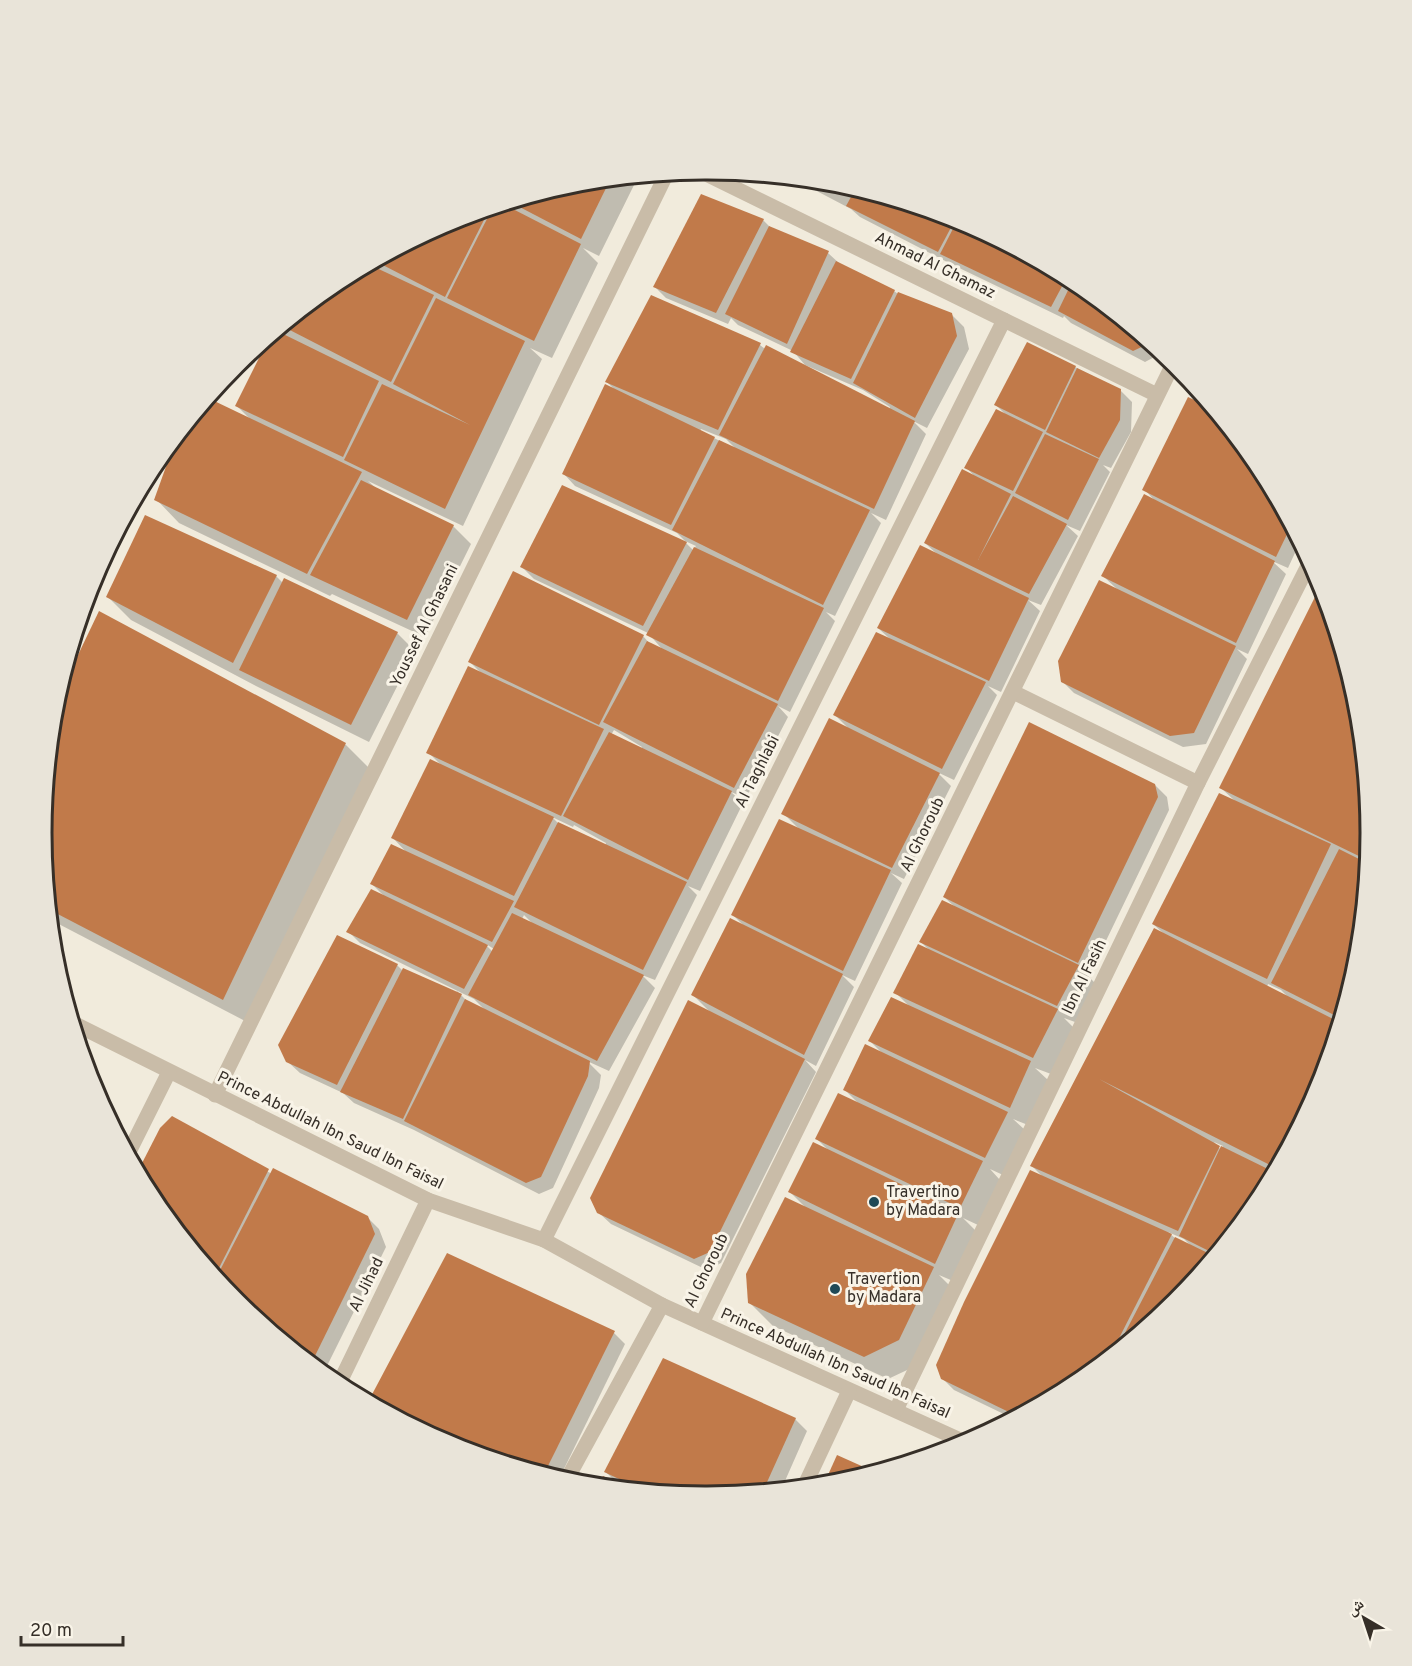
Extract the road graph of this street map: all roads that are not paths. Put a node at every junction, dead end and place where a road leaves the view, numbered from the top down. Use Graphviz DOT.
graph roads {
  1 [pos="717,180"];
  2 [pos="663,181"];
  3 [pos="1004,320"];
  4 [pos="1169,372"];
  5 [pos="1157,395"];
  6 [pos="1305,572"];
  7 [pos="1013,692"];
  8 [pos="1198,783"];
  9 [pos="83,1028"];
  10 [pos="169,1072"];
  11 [pos="215,1095"];
  12 [pos="132,1145"];
  13 [pos="428,1200"];
  14 [pos="544,1240"];
  15 [pos="662,1305"];
  16 [pos="702,1323"];
  17 [pos="343,1376"];
  18 [pos="849,1391"];
  19 [pos="896,1410"];
  20 [pos="955,1437"];
  21 [pos="571,1472"];
  22 [pos="808,1478"];
  1 -- 3 [label="street, Ahmad Al Ghamaz"];
  2 -- 11 [label="street, Youssef Al Ghasani"];
  3 -- 5 [label="street, Ahmad Al Ghamaz"];
  3 -- 14 [label="street, Al Taghlabi"];
  4 -- 5 [label="street, Al Ghoroub"];
  5 -- 7 [label="street, Al Ghoroub"];
  6 -- 8 [label="street, Ibn Al Fasih"];
  7 -- 8 [label="street"];
  7 -- 16 [label="street, Al Ghoroub"];
  8 -- 19 [label="street, Ibn Al Fasih"];
  9 -- 10 [label="street, Prince Abdullah Ibn Saud Ibn Faisal"];
  10 -- 11 [label="street, Prince Abdullah Ibn Saud Ibn Faisal"];
  10 -- 12 [label="street"];
  11 -- 13 [label="street, Prince Abdullah Ibn Saud Ibn Faisal"];
  13 -- 14 [label="street, Prince Abdullah Ibn Saud Ibn Faisal"];
  13 -- 17 [label="street, Al Jihad"];
  14 -- 15 [label="street, Prince Abdullah Ibn Saud Ibn Faisal"];
  15 -- 16 [label="street, Prince Abdullah Ibn Saud Ibn Faisal"];
  15 -- 21 [label="street, Al Ghoroub"];
  16 -- 18 [label="street, Prince Abdullah Ibn Saud Ibn Faisal"];
  18 -- 19 [label="street, Prince Abdullah Ibn Saud Ibn Faisal"];
  18 -- 22 [label="street"];
  19 -- 20 [label="street, Prince Abdullah Ibn Saud Ibn Faisal"];
}
